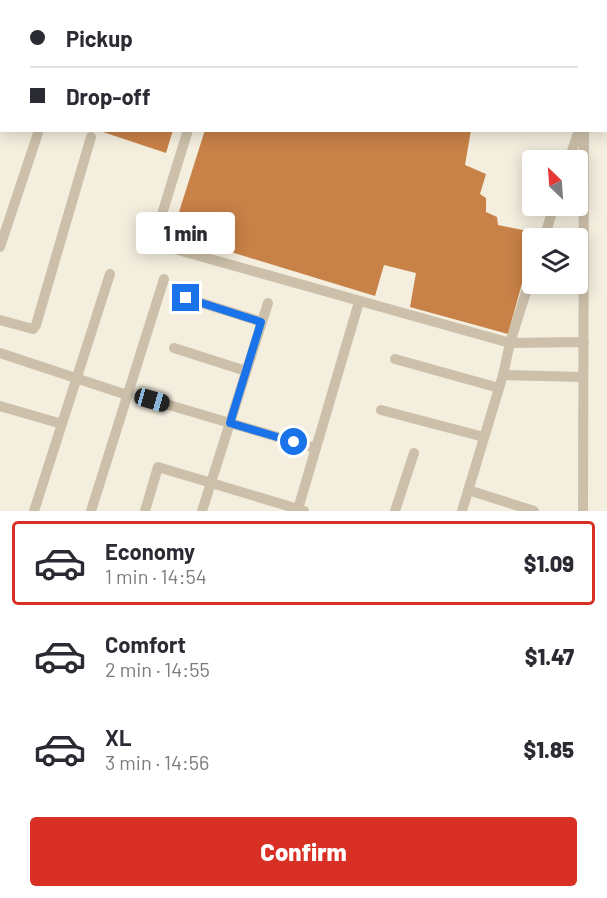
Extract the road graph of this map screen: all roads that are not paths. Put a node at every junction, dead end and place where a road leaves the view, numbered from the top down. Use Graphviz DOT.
graph roads {
  1 [pos="38,132"];
  2 [pos="187,132"];
  3 [pos="578,132"];
  4 [pos="584,132"];
  5 [pos="92,137"];
  6 [pos="572,150"];
  7 [pos="0,247"];
  8 [pos="110,274"];
  9 [pos="164,279"];
  10 [pos="525,294"];
  11 [pos="186,298"];
  12 [pos="359,302"];
  13 [pos="268,303"];
  14 [pos="0,320"];
  15 [pos="261,322"];
  16 [pos="584,342"];
  17 [pos="510,343"];
  18 [pos="174,348"];
  19 [pos="0,353"];
  20 [pos="395,359"];
  21 [pos="246,371"];
  22 [pos="503,375"];
  23 [pos="583,377"];
  24 [pos="76,378"];
  25 [pos="499,388"];
  26 [pos="127,395"];
  27 [pos="152,400"];
  28 [pos="0,406"];
  29 [pos="381,410"];
  30 [pos="230,423"];
  31 [pos="62,424"];
  32 [pos="484,437"];
  33 [pos="315,448"];
  34 [pos="414,453"];
  35 [pos="210,483"];
  36 [pos="468,490"];
  37 [pos="299,510"];
  38 [pos="34,511"];
  39 [pos="92,511"];
  40 [pos="145,511"];
  41 [pos="202,511"];
  42 [pos="395,511"];
  43 [pos="462,511"];
  44 [pos="534,511"];
  45 [pos="583,511"];
  1 -- 7 [label="street"];
  2 -- 12 [label="street"];
  3 -- 6 [label="street"];
  4 -- 16 [label="street"];
  5 -- 14 [label="street"];
  8 -- 24 [label="street"];
  9 -- 26 [label="street"];
  10 -- 17 [label="street"];
  11 -- 15 [label="street"];
  12 -- 17 [label="street"];
  12 -- 33 [label="street"];
  13 -- 15 [label="street"];
  15 -- 21 [label="street"];
  16 -- 17 [label="street"];
  16 -- 23 [label="street"];
  17 -- 22 [label="street"];
  18 -- 21 [label="street"];
  19 -- 24 [label="street"];
  20 -- 25 [label="street"];
  21 -- 30 [label="street"];
  22 -- 23 [label="street"];
  22 -- 25 [label="street"];
  23 -- 45 [label="street"];
  24 -- 26 [label="street"];
  24 -- 31 [label="street"];
  25 -- 32 [label="street"];
  26 -- 39 [label="street"];
  27 -- 30 [label="street"];
  28 -- 31 [label="street"];
  29 -- 32 [label="street"];
  30 -- 33 [label="street"];
  30 -- 35 [label="street"];
  31 -- 38 [label="street"];
  32 -- 36 [label="street"];
  33 -- 37 [label="street"];
  34 -- 42 [label="street"];
  35 -- 37 [label="street"];
  35 -- 40 [label="street"];
  35 -- 41 [label="street"];
  36 -- 43 [label="street"];
  36 -- 44 [label="street"];
}
